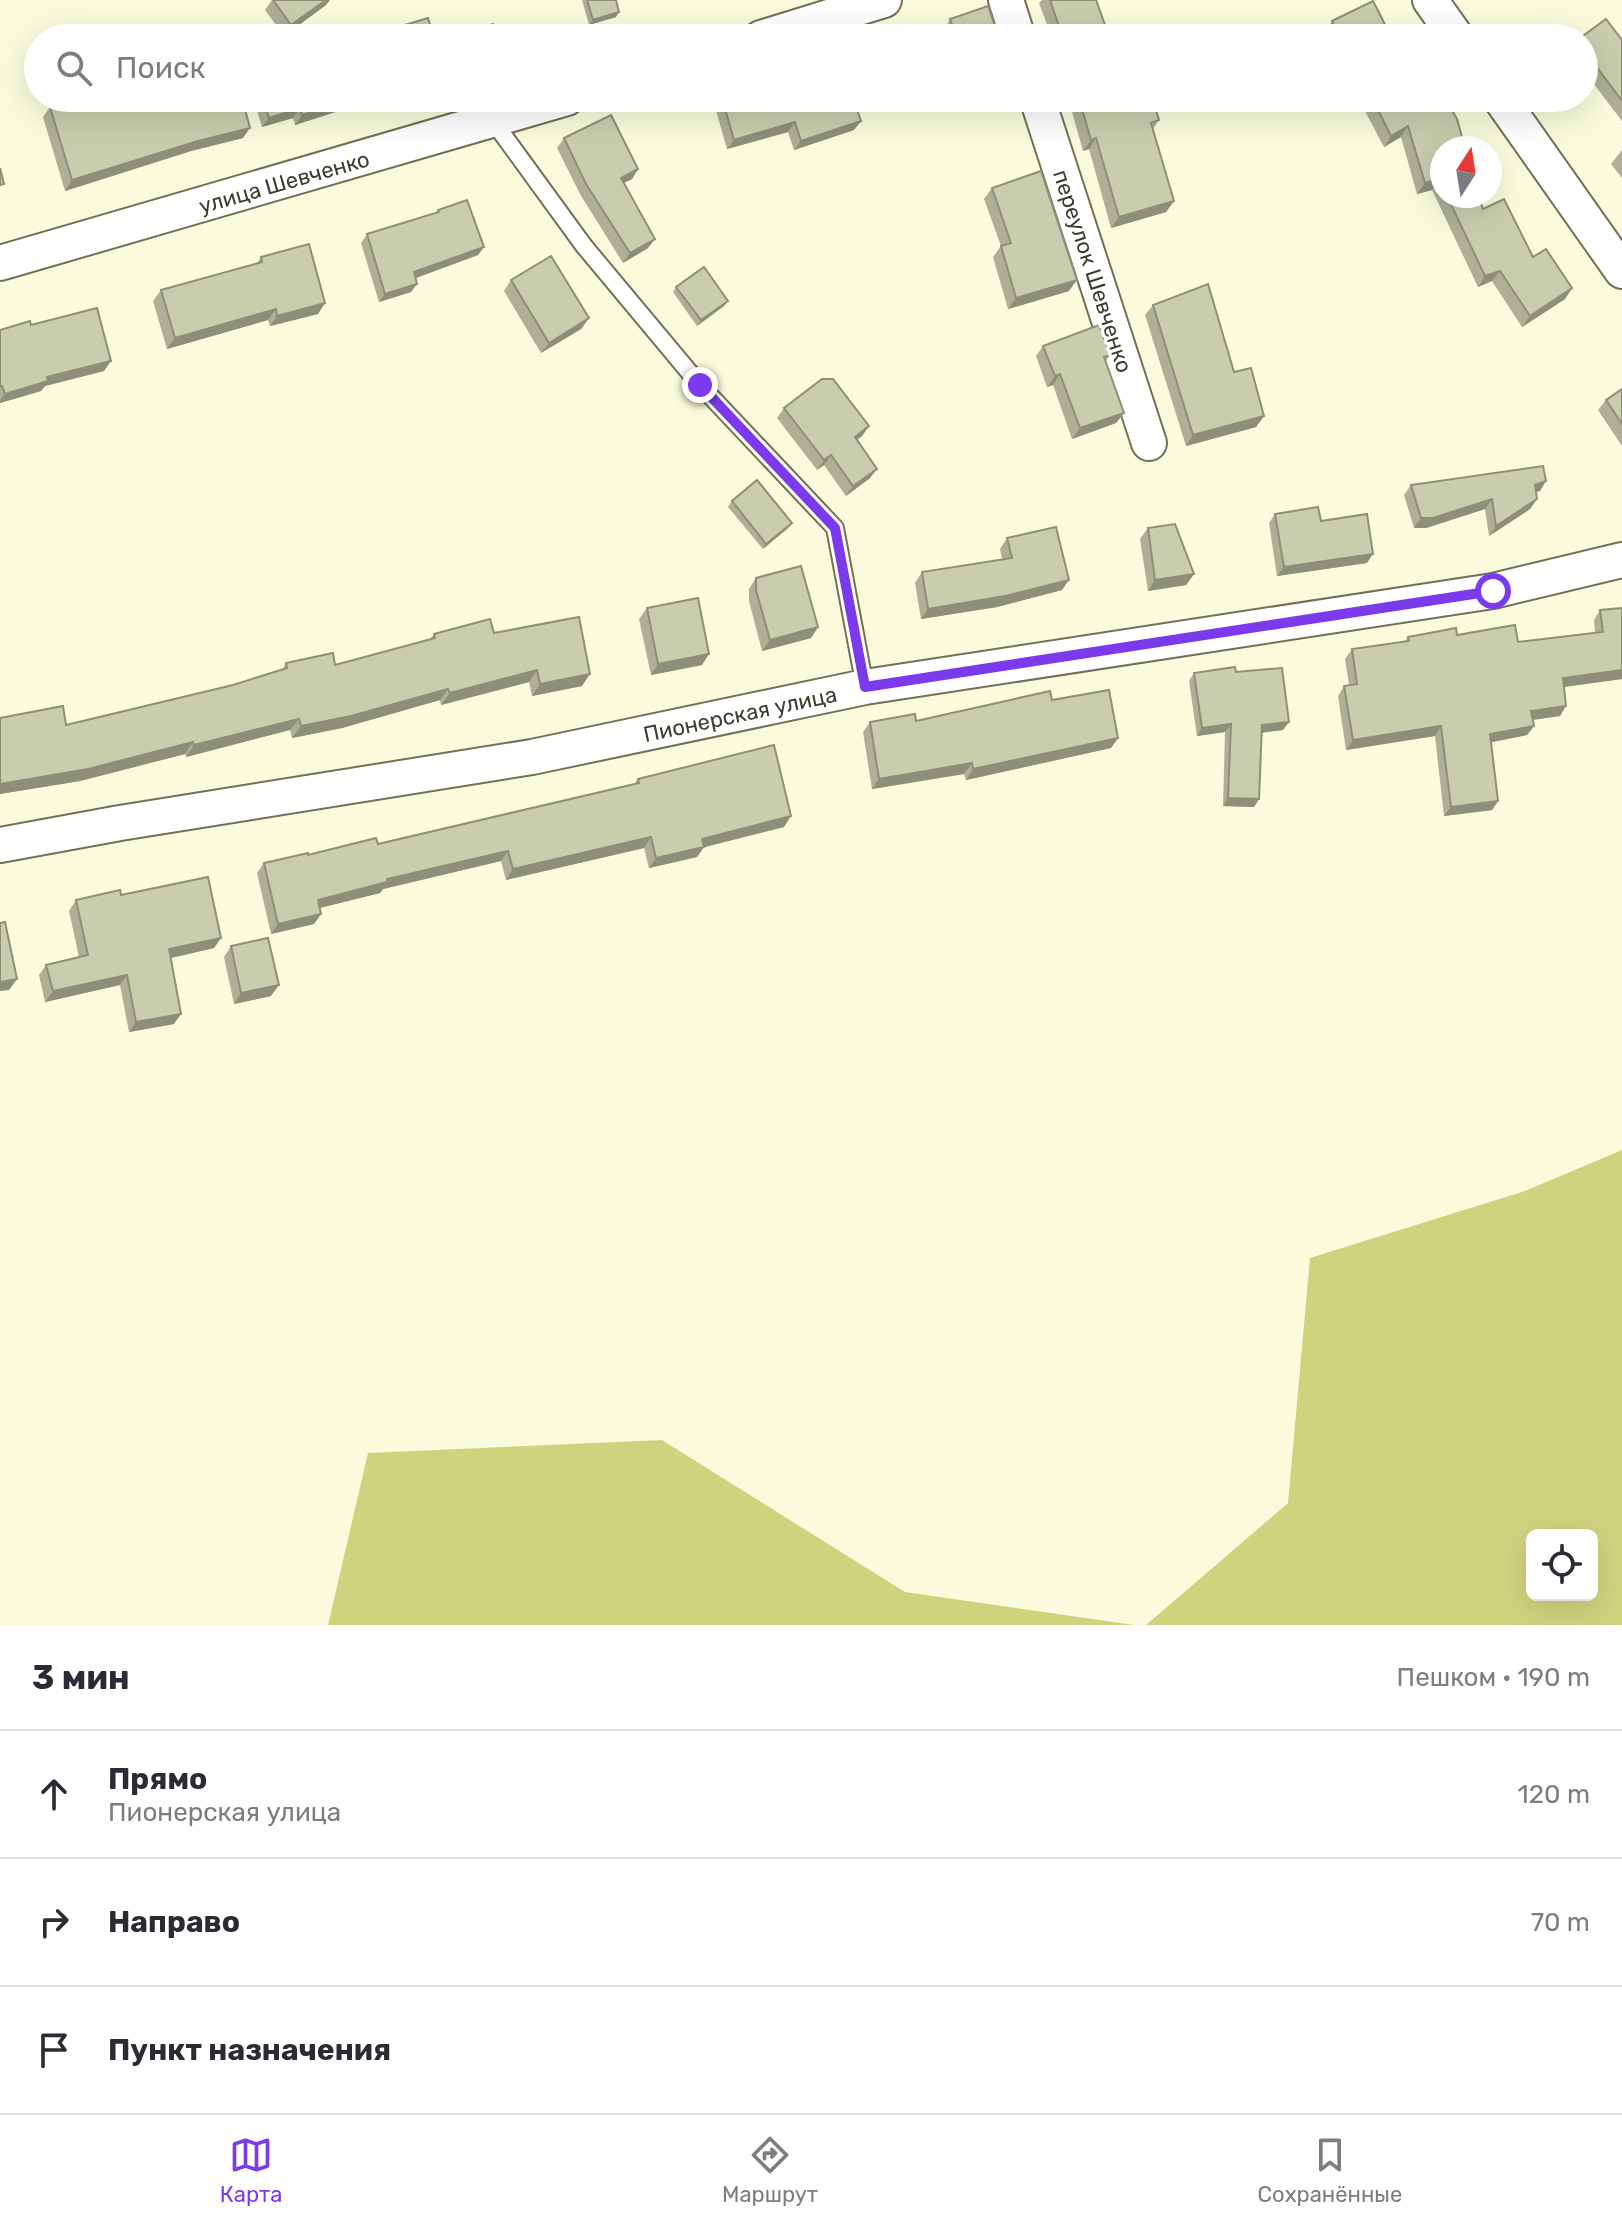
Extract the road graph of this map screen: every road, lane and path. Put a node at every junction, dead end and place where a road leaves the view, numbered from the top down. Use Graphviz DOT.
graph roads {
  1 [pos="884,0"];
  2 [pos="1006,0"];
  3 [pos="1430,0"];
  4 [pos="806,24"];
  5 [pos="1014,24"];
  6 [pos="1447,24"];
  7 [pos="522,112"];
  8 [pos="1042,112"];
  9 [pos="1510,112"];
  10 [pos="493,121"];
  11 [pos="0,263"];
  12 [pos="1622,271"];
  13 [pos="1149,443"];
  14 [pos="1622,560"];
  15 [pos="865,687"];
  16 [pos="0,845"];
  1 -- 4 [label="street"];
  2 -- 5 [label="street"];
  3 -- 6 [label="street"];
  7 -- 10 [label="street, улица Шевченко"];
  8 -- 13 [label="street, переулок Шевченко"];
  9 -- 12 [label="street"];
  10 -- 11 [label="street, улица Шевченко"];
  10 -- 15 [label="lane"];
  14 -- 15 [label="street, Пионерская улица"];
  15 -- 16 [label="street, Пионерская улица"];
}
